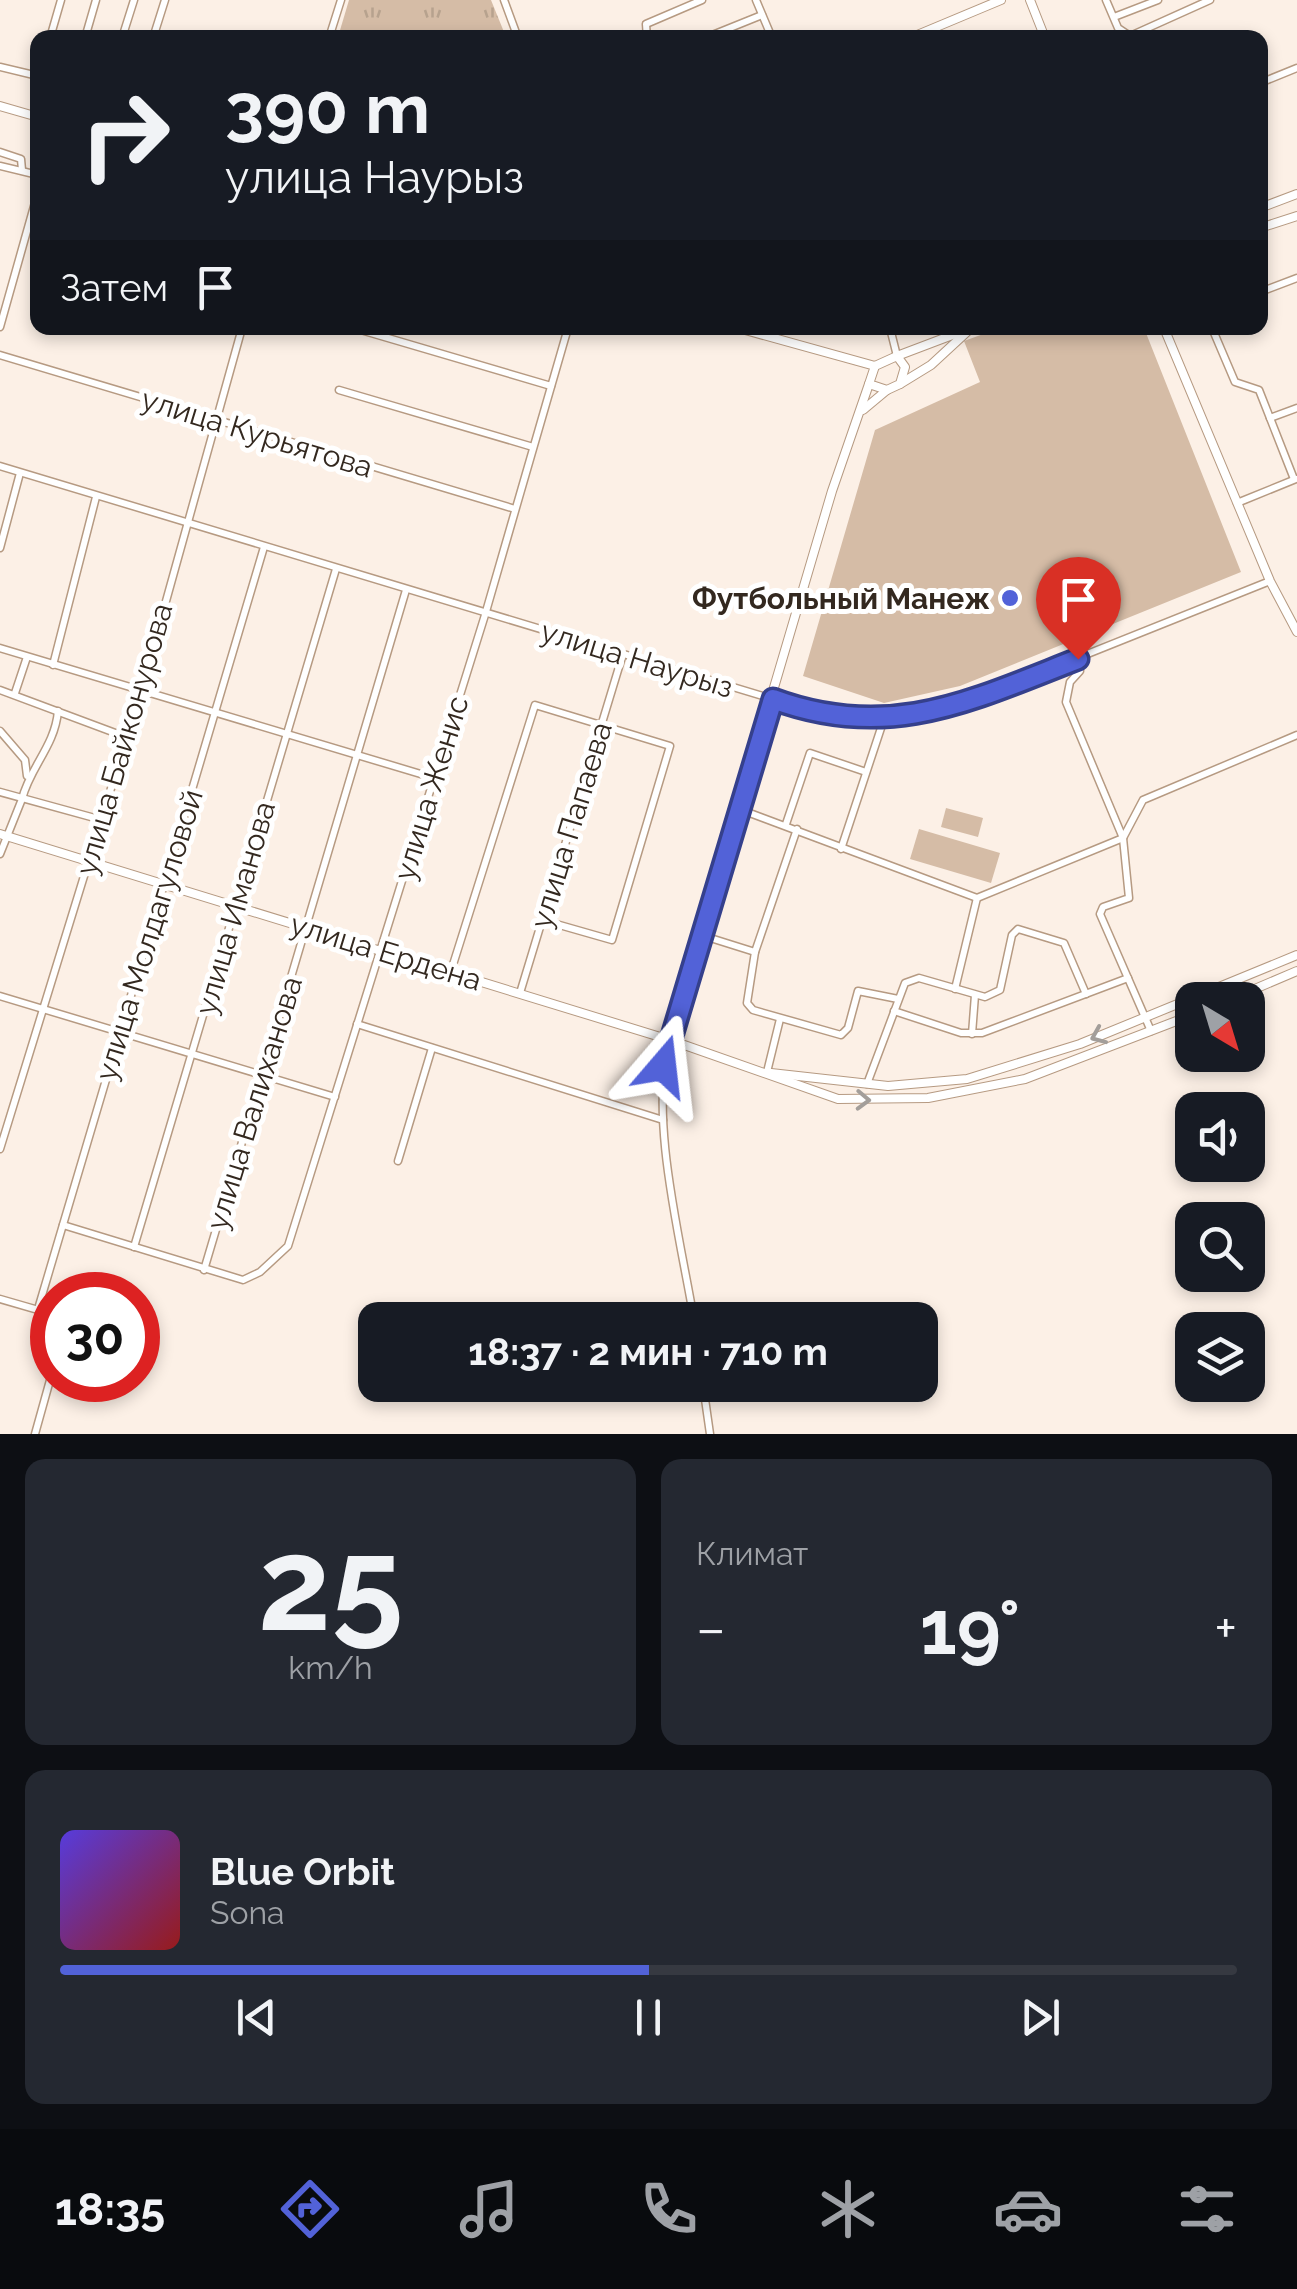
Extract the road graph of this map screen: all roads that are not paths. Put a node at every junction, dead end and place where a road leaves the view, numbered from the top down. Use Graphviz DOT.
graph roads {
  1 [pos="61,0"];
  2 [pos="96,0"];
  3 [pos="134,0"];
  4 [pos="166,0"];
  5 [pos="341,0"];
  6 [pos="504,0"];
  7 [pos="702,0"];
  8 [pos="756,0"];
  9 [pos="1001,0"];
  10 [pos="1030,0"];
  11 [pos="1106,0"];
  12 [pos="1158,0"];
  13 [pos="1209,0"];
  14 [pos="762,15"];
  15 [pos="1114,17"];
  16 [pos="730,28"];
  17 [pos="1146,29"];
  18 [pos="52,30"];
  19 [pos="87,30"];
  20 [pos="125,30"];
  21 [pos="157,30"];
  22 [pos="332,30"];
  23 [pos="515,30"];
  24 [pos="646,30"];
  25 [pos="725,30"];
  26 [pos="769,30"];
  27 [pos="930,30"];
  28 [pos="1042,30"];
  29 [pos="1121,30"];
  30 [pos="0,67"];
  31 [pos="1297,68"];
  32 [pos="30,74"];
  33 [pos="1268,80"];
  34 [pos="0,106"];
  35 [pos="30,115"];
  36 [pos="0,152"];
  37 [pos="0,166"];
  38 [pos="22,170"];
  39 [pos="30,172"];
  40 [pos="1297,194"];
  41 [pos="1268,205"];
  42 [pos="1297,216"];
  43 [pos="30,220"];
  44 [pos="1268,225"];
  45 [pos="1297,278"];
  46 [pos="1268,289"];
  47 [pos="0,327"];
  48 [pos="240,335"];
  49 [pos="378,335"];
  50 [pos="566,335"];
  51 [pos="761,335"];
  52 [pos="892,335"];
  53 [pos="953,335"];
  54 [pos="964,335"];
  55 [pos="1167,335"];
  56 [pos="1215,335"];
  57 [pos="0,356"];
  58 [pos="897,356"];
  59 [pos="848,361"];
  60 [pos="875,366"];
  61 [pos="869,381"];
  62 [pos="900,384"];
  63 [pos="550,386"];
  64 [pos="339,390"];
  65 [pos="887,390"];
  66 [pos="1297,408"];
  67 [pos="858,418"];
  68 [pos="1270,418"];
  69 [pos="217,422"];
  70 [pos="533,447"];
  71 [pos="0,466"];
  72 [pos="20,473"];
  73 [pos="1296,479"];
  74 [pos="96,497"];
  75 [pos="1236,503"];
  76 [pos="515,509"];
  77 [pos="186,525"];
  78 [pos="264,547"];
  79 [pos="0,548"];
  80 [pos="336,569"];
  81 [pos="1270,581"];
  82 [pos="406,590"];
  83 [pos="485,615"];
  84 [pos="1297,632"];
  85 [pos="0,648"];
  86 [pos="27,656"];
  87 [pos="622,657"];
  88 [pos="1078,659"];
  89 [pos="53,665"];
  90 [pos="0,690"];
  91 [pos="141,691"];
  92 [pos="14,694"];
  93 [pos="773,699"];
  94 [pos="58,711"];
  95 [pos="216,711"];
  96 [pos="884,719"];
  97 [pos="602,725"];
  98 [pos="0,731"];
  99 [pos="287,734"];
  100 [pos="1297,735"];
  101 [pos="126,737"];
  102 [pos="359,756"];
  103 [pos="866,772"];
  104 [pos="27,777"];
  105 [pos="434,778"];
  106 [pos="0,792"];
  107 [pos="22,799"];
  108 [pos="739,809"];
  109 [pos="102,820"];
  110 [pos="786,824"];
  111 [pos="797,829"];
  112 [pos="3,835"];
  113 [pos="1123,838"];
  114 [pos="841,849"];
  115 [pos="0,854"];
  116 [pos="89,862"];
  117 [pos="163,885"];
  118 [pos="977,898"];
  119 [pos="235,908"];
  120 [pos="542,920"];
  121 [pos="308,928"];
  122 [pos="704,936"];
  123 [pos="381,950"];
  124 [pos="755,952"];
  125 [pos="1297,956"];
  126 [pos="1297,970"];
  127 [pos="452,971"];
  128 [pos="1128,978"];
  129 [pos="1265,984"];
  130 [pos="955,990"];
  131 [pos="520,993"];
  132 [pos="975,994"];
  133 [pos="1086,994"];
  134 [pos="0,996"];
  135 [pos="898,999"];
  136 [pos="42,1010"];
  137 [pos="894,1011"];
  138 [pos="1145,1016"];
  139 [pos="780,1019"];
  140 [pos="1175,1022"];
  141 [pos="358,1024"];
  142 [pos="1151,1033"];
  143 [pos="119,1034"];
  144 [pos="972,1034"];
  145 [pos="670,1040"];
  146 [pos="432,1048"];
  147 [pos="191,1055"];
  148 [pos="769,1072"];
  149 [pos="263,1076"];
  150 [pos="866,1085"];
  151 [pos="335,1097"];
  152 [pos="664,1120"];
  153 [pos="0,1149"];
  154 [pos="398,1162"];
  155 [pos="63,1225"];
  156 [pos="134,1247"];
  157 [pos="204,1270"];
  158 [pos="49,1272"];
  159 [pos="0,1299"];
  160 [pos="691,1302"];
  161 [pos="30,1307"];
  162 [pos="44,1402"];
  163 [pos="705,1402"];
  164 [pos="35,1434"];
  165 [pos="710,1434"];
  1 -- 18 [label="street"];
  2 -- 19 [label="street"];
  3 -- 20 [label="street"];
  4 -- 21 [label="street"];
  5 -- 22 [label="street"];
  6 -- 23 [label="street"];
  7 -- 24 [label="street"];
  8 -- 14 [label="street"];
  9 -- 27 [label="street"];
  10 -- 28 [label="street"];
  11 -- 15 [label="street"];
  12 -- 15 [label="street"];
  13 -- 17 [label="street"];
  14 -- 16 [label="street"];
  14 -- 26 [label="street"];
  15 -- 29 [label="street"];
  16 -- 25 [label="street"];
  30 -- 32 [label="street"];
  31 -- 33 [label="street"];
  34 -- 35 [label="street"];
  36 -- 38 [label="street"];
  37 -- 38 [label="street"];
  38 -- 39 [label="street"];
  40 -- 41 [label="street"];
  42 -- 44 [label="street"];
  43 -- 47 [label="street"];
  45 -- 46 [label="street"];
  48 -- 69 [label="street, улица Байконурова"];
  49 -- 63 [label="street"];
  50 -- 63 [label="street, улица Женис"];
  51 -- 59 [label="street"];
  52 -- 58 [label="street"];
  53 -- 58 [label="street"];
  54 -- 62 [label="street"];
  55 -- 75 [label="street"];
  56 -- 68 [label="street"];
  57 -- 69 [label="street, улица Курьятова"];
  58 -- 60 [label="street"];
  58 -- 62 [label="street"];
  59 -- 60 [label="street"];
  59 -- 61 [label="street"];
  60 -- 61 [label="street"];
  61 -- 65 [label="street"];
  61 -- 67 [label="street"];
  62 -- 65 [label="street"];
  63 -- 70 [label="street, улица Женис"];
  64 -- 70 [label="street"];
  65 -- 67 [label="street"];
  66 -- 68 [label="street"];
  67 -- 93 [label="street"];
  68 -- 73 [label="street"];
  69 -- 76 [label="street, улица Курьятова"];
  69 -- 77 [label="street, улица Байконурова"];
  70 -- 76 [label="street, улица Женис"];
  71 -- 72 [label="street, улица Наурыз"];
  72 -- 74 [label="street, улица Наурыз"];
  72 -- 79 [label="street"];
  73 -- 75 [label="street"];
  74 -- 77 [label="street, улица Наурыз"];
  74 -- 89 [label="street"];
  75 -- 81 [label="street"];
  76 -- 83 [label="street, улица Женис"];
  77 -- 78 [label="street, улица Наурыз"];
  77 -- 91 [label="street, улица Байконурова"];
  78 -- 80 [label="street, улица Наурыз"];
  78 -- 95 [label="street, улица Молдагуловой"];
  80 -- 82 [label="street, улица Наурыз"];
  80 -- 99 [label="street, улица Иманова"];
  81 -- 84 [label="street"];
  81 -- 88 [label="street, улица Наурыз"];
  82 -- 83 [label="street, улица Наурыз"];
  82 -- 102 [label="street, улица Валиханова"];
  83 -- 87 [label="street, улица Наурыз"];
  83 -- 105 [label="street, улица Женис"];
  85 -- 86 [label="street"];
  86 -- 89 [label="street"];
  86 -- 92 [label="street"];
  87 -- 93 [label="street, улица Наурыз"];
  87 -- 97 [label="street, улица Папаева"];
  88 -- 96 [label="street, улица Наурыз"];
  88 -- 113 [label="street"];
  89 -- 91 [label="street"];
  90 -- 92 [label="street"];
  91 -- 95 [label="street"];
  91 -- 101 [label="street, улица Байконурова"];
  92 -- 94 [label="street"];
  93 -- 96 [label="street, улица Наурыз"];
  93 -- 108 [label="street"];
  94 -- 101 [label="street"];
  94 -- 104 [label="street"];
  95 -- 99 [label="street"];
  95 -- 117 [label="street, улица Молдагуловой"];
  96 -- 103 [label="street"];
  97 -- 120 [label="street, улица Папаева"];
  97 -- 120 [label="street"];
  97 -- 127 [label="street"];
  98 -- 104 [label="street"];
  99 -- 102 [label="street"];
  99 -- 119 [label="street, улица Иманова"];
  100 -- 113 [label="street"];
  101 -- 109 [label="street, улица Байконурова"];
  102 -- 105 [label="street"];
  102 -- 121 [label="street, улица Валиханова"];
  103 -- 110 [label="street"];
  103 -- 114 [label="street"];
  104 -- 107 [label="street"];
  105 -- 123 [label="street, улица Женис"];
  106 -- 107 [label="street"];
  107 -- 109 [label="street"];
  107 -- 112 [label="street"];
  108 -- 110 [label="street"];
  108 -- 122 [label="street"];
  109 -- 116 [label="street, улица Байконурова"];
  110 -- 111 [label="street"];
  111 -- 114 [label="street"];
  111 -- 124 [label="street"];
  112 -- 115 [label="street"];
  112 -- 116 [label="street, улица Ердена"];
  113 -- 118 [label="street"];
  113 -- 128 [label="street"];
  114 -- 118 [label="street"];
  116 -- 117 [label="street, улица Ердена"];
  116 -- 136 [label="street, улица Байконурова"];
  117 -- 119 [label="street, улица Ердена"];
  117 -- 143 [label="street, улица Молдагуловой"];
  118 -- 130 [label="street"];
  119 -- 121 [label="street, улица Ердена"];
  119 -- 147 [label="street, улица Иманова"];
  120 -- 131 [label="street, улица Папаева"];
  121 -- 123 [label="street, улица Ердена"];
  121 -- 149 [label="street, улица Валиханова"];
  122 -- 124 [label="street"];
  122 -- 145 [label="street"];
  123 -- 127 [label="street, улица Ердена"];
  123 -- 141 [label="street, улица Женис"];
  124 -- 139 [label="street"];
  125 -- 138 [label="street, улица Ердена"];
  126 -- 129 [label="street"];
  127 -- 131 [label="street, улица Ердена"];
  128 -- 133 [label="street"];
  128 -- 138 [label="street"];
  130 -- 132 [label="street"];
  130 -- 135 [label="street"];
  131 -- 145 [label="street, улица Ердена"];
  132 -- 133 [label="street"];
  132 -- 144 [label="street"];
  133 -- 144 [label="street"];
  134 -- 136 [label="street"];
  135 -- 137 [label="street"];
  135 -- 139 [label="street"];
  136 -- 143 [label="street"];
  136 -- 153 [label="street, улица Байконурова"];
  137 -- 144 [label="street"];
  137 -- 150 [label="street"];
  138 -- 142 [label="street"];
  138 -- 150 [label="street, улица Ердена, one-way"];
  139 -- 148 [label="street"];
  140 -- 142 [label="street, улица Ердена"];
  141 -- 146 [label="street"];
  141 -- 151 [label="street, улица Женис"];
  148 -- 142 [label="street, улица Ердена, one-way"];
  143 -- 147 [label="street"];
  143 -- 155 [label="street, улица Молдагуловой"];
  145 -- 148 [label="street, улица Ердена"];
  145 -- 152 [label="street"];
  146 -- 152 [label="street"];
  146 -- 154 [label="street"];
  147 -- 149 [label="street"];
  147 -- 156 [label="street, улица Иманова"];
  148 -- 150 [label="street, улица Ердена"];
  149 -- 151 [label="street"];
  149 -- 157 [label="street, улица Валиханова"];
  151 -- 157 [label="street, улица Женис"];
  152 -- 160 [label="street"];
  155 -- 156 [label="street"];
  155 -- 158 [label="street, улица Молдагуловой"];
  156 -- 157 [label="street"];
  159 -- 161 [label="street"];
  162 -- 164 [label="street"];
  163 -- 165 [label="street"];
}
